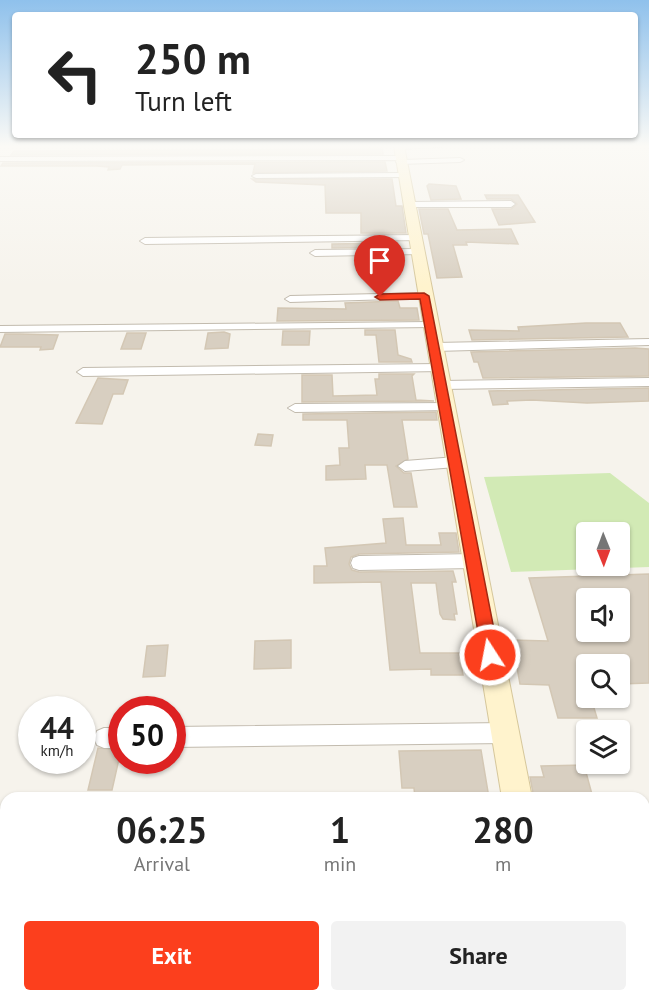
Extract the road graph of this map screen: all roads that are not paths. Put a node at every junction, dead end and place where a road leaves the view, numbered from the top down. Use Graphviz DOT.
graph roads {
  1 [pos="407,193"];
  2 [pos="511,204"];
  3 [pos="409,205"];
  4 [pos="145,241"];
  5 [pos="417,245"];
  6 [pos="315,253"];
  7 [pos="424,296"];
  8 [pos="290,299"];
  9 [pos="430,325"];
  10 [pos="0,329"];
  11 [pos="649,342"];
  12 [pos="435,347"];
  13 [pos="83,372"];
  14 [pos="440,376"];
  15 [pos="649,382"];
  16 [pos="447,407"];
  17 [pos="295,408"];
  18 [pos="456,462"];
  19 [pos="405,466"];
  20 [pos="474,561"];
  21 [pos="359,563"];
  22 [pos="506,733"];
  23 [pos="186,737"];
  24 [pos="516,792"];
  1 -- 3 [label="main road"];
  2 -- 3 [label="street"];
  3 -- 5 [label="main road"];
  4 -- 5 [label="street"];
  5 -- 6 [label="street"];
  5 -- 7 [label="main road"];
  7 -- 8 [label="street"];
  7 -- 9 [label="main road"];
  9 -- 10 [label="street"];
  9 -- 12 [label="main road"];
  11 -- 12 [label="street"];
  12 -- 14 [label="main road"];
  13 -- 14 [label="street"];
  14 -- 15 [label="street"];
  14 -- 16 [label="main road"];
  16 -- 17 [label="street"];
  16 -- 18 [label="main road"];
  18 -- 19 [label="street"];
  18 -- 20 [label="main road"];
  20 -- 21 [label="street"];
  20 -- 22 [label="main road"];
  22 -- 23 [label="street"];
  22 -- 24 [label="main road"];
}
